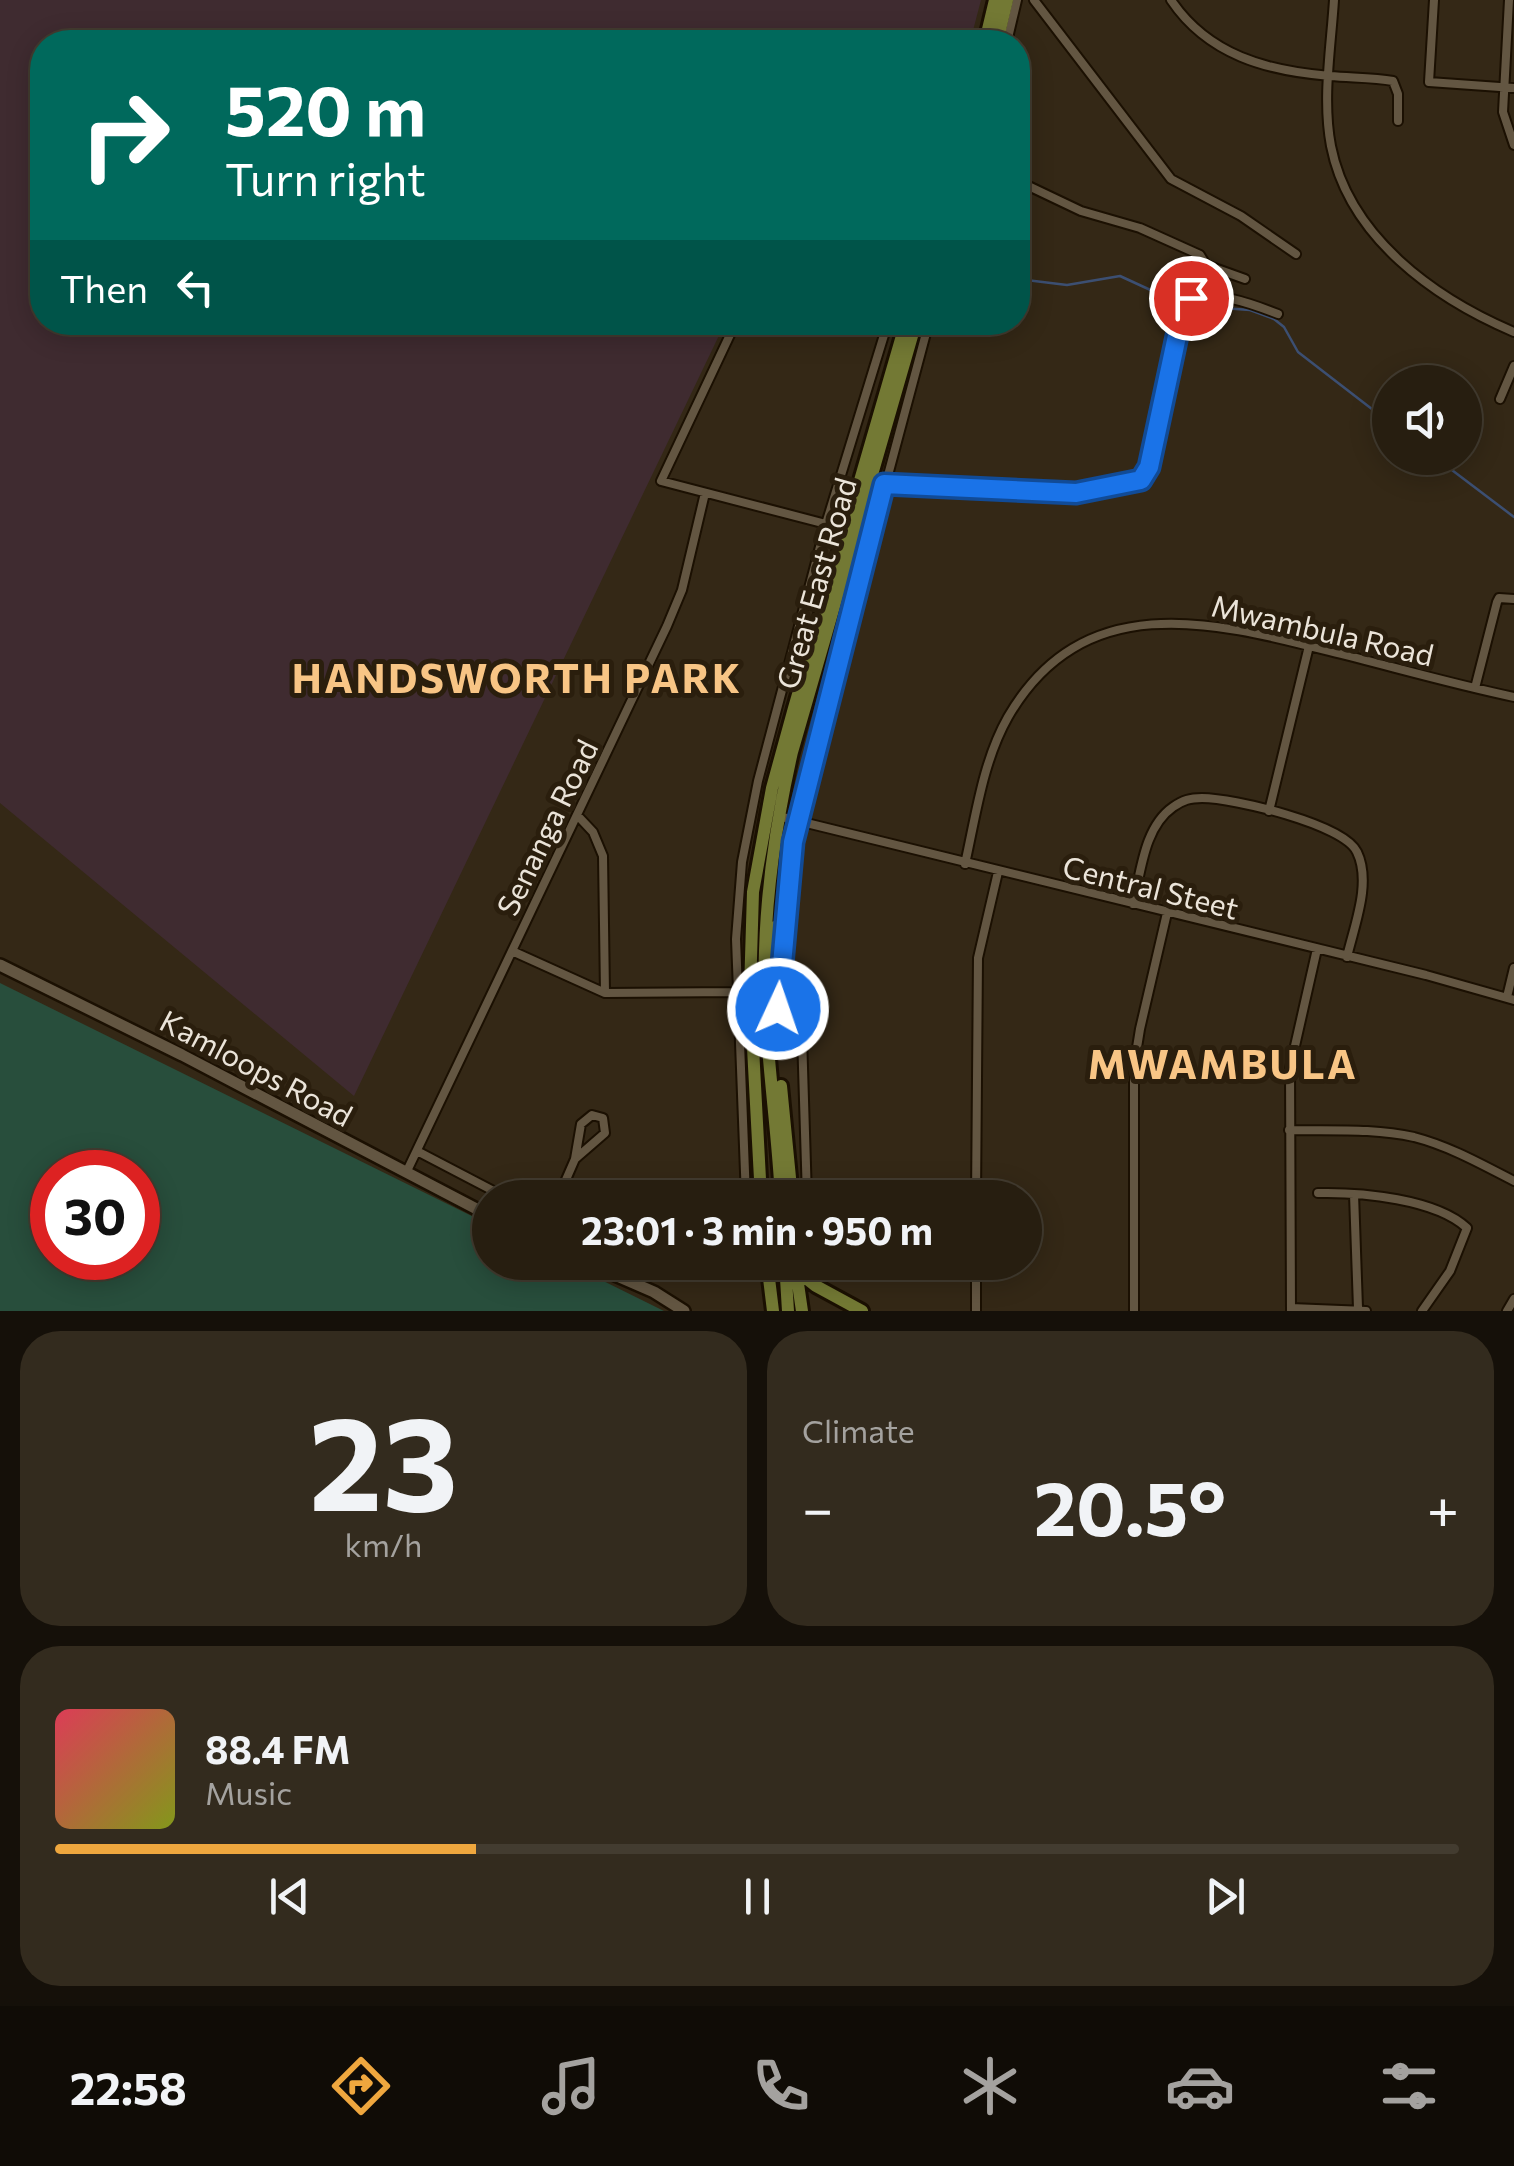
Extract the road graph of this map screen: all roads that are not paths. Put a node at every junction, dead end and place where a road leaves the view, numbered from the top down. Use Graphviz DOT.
graph roads {
  1 [pos="995,0"];
  2 [pos="1007,0"];
  3 [pos="1017,0"];
  4 [pos="1034,0"];
  5 [pos="1171,0"];
  6 [pos="1334,0"];
  7 [pos="1434,0"];
  8 [pos="1509,0"];
  9 [pos="988,30"];
  10 [pos="1000,30"];
  11 [pos="1010,30"];
  12 [pos="1328,76"];
  13 [pos="1504,88"];
  14 [pos="1514,88"];
  15 [pos="1398,121"];
  16 [pos="1514,145"];
  17 [pos="1030,187"];
  18 [pos="1296,254"];
  19 [pos="1245,279"];
  20 [pos="1278,314"];
  21 [pos="1514,332"];
  22 [pos="730,335"];
  23 [pos="884,335"];
  24 [pos="902,335"];
  25 [pos="913,335"];
  26 [pos="926,335"];
  27 [pos="1514,366"];
  28 [pos="1500,399"];
  29 [pos="877,482"];
  30 [pos="705,493"];
  31 [pos="826,524"];
  32 [pos="1514,599"];
  33 [pos="1310,646"];
  34 [pos="1475,688"];
  35 [pos="1514,698"];
  36 [pos="751,810"];
  37 [pos="1269,810"];
  38 [pos="576,815"];
  39 [pos="772,815"];
  40 [pos="798,820"];
  41 [pos="767,859"];
  42 [pos="965,864"];
  43 [pos="998,872"];
  44 [pos="1133,904"];
  45 [pos="1168,912"];
  46 [pos="1317,949"];
  47 [pos="512,951"];
  48 [pos="1348,958"];
  49 [pos="0,964"];
  50 [pos="1514,968"];
  51 [pos="606,992"];
  52 [pos="737,992"];
  53 [pos="1511,998"];
  54 [pos="1289,1130"];
  55 [pos="417,1150"];
  56 [pos="575,1159"];
  57 [pos="406,1173"];
  58 [pos="473,1180"];
  59 [pos="566,1180"];
  60 [pos="745,1180"];
  61 [pos="761,1180"];
  62 [pos="777,1180"];
  63 [pos="790,1180"];
  64 [pos="807,1180"];
  65 [pos="976,1180"];
  66 [pos="1514,1180"];
  67 [pos="1318,1194"];
  68 [pos="1354,1194"];
  69 [pos="472,1207"];
  70 [pos="631,1280"];
  71 [pos="769,1280"];
  72 [pos="788,1280"];
  73 [pos="788,1280"];
  74 [pos="808,1280"];
  75 [pos="976,1280"];
  76 [pos="810,1282"];
  77 [pos="770,1284"];
  78 [pos="1514,1299"];
  79 [pos="786,1310"];
  80 [pos="1292,1310"];
  81 [pos="1362,1310"];
  82 [pos="684,1311"];
  83 [pos="763,1311"];
  84 [pos="862,1311"];
  85 [pos="976,1311"];
  86 [pos="1134,1311"];
  87 [pos="1422,1311"];
  88 [pos="1507,1311"];
  1 -- 9 [label="main road"];
  2 -- 10 [label="main road"];
  3 -- 11 [label="street"];
  4 -- 18 [label="street"];
  5 -- 12 [label="street"];
  6 -- 12 [label="street"];
  7 -- 13 [label="street"];
  8 -- 13 [label="street"];
  12 -- 15 [label="street"];
  12 -- 21 [label="street"];
  13 -- 14 [label="street"];
  13 -- 16 [label="street"];
  17 -- 19 [label="street"];
  20 -- 29 [label="street"];
  22 -- 30 [label="street"];
  23 -- 31 [label="street"];
  24 -- 39 [label="main road, Great East Road"];
  25 -- 29 [label="main road, Great East Road"];
  26 -- 29 [label="street"];
  27 -- 28 [label="street"];
  29 -- 39 [label="main road, Great East Road"];
  29 -- 40 [label="street"];
  30 -- 31 [label="street"];
  30 -- 38 [label="street, Senanga Road"];
  31 -- 36 [label="street"];
  32 -- 34 [label="street"];
  33 -- 34 [label="street, Mwambula Road"];
  33 -- 37 [label="street"];
  33 -- 42 [label="street, Mwambula Road"];
  34 -- 35 [label="street, Mwambula Road"];
  36 -- 39 [label="street, Central Steet"];
  36 -- 52 [label="street"];
  37 -- 44 [label="street"];
  37 -- 48 [label="street"];
  38 -- 47 [label="street, Senanga Road"];
  38 -- 51 [label="street"];
  39 -- 40 [label="street, Central Steet"];
  39 -- 41 [label="main road, Great East Road"];
  40 -- 42 [label="street, Central Steet"];
  40 -- 64 [label="street"];
  41 -- 61 [label="main road, Great East Road"];
  41 -- 62 [label="main road, Great East Road"];
  41 -- 63 [label="main road, Great East Road"];
  42 -- 43 [label="street, Central Steet"];
  43 -- 44 [label="street, Central Steet"];
  43 -- 65 [label="street"];
  44 -- 45 [label="street, Central Steet"];
  45 -- 46 [label="street, Central Steet"];
  45 -- 86 [label="street"];
  46 -- 48 [label="street, Central Steet"];
  46 -- 54 [label="street"];
  47 -- 51 [label="street"];
  47 -- 55 [label="street, Senanga Road"];
  48 -- 53 [label="street, Central Steet"];
  49 -- 57 [label="main road, Kamloops Road"];
  50 -- 53 [label="street"];
  51 -- 52 [label="street"];
  52 -- 60 [label="street"];
  54 -- 66 [label="street"];
  54 -- 80 [label="street"];
  55 -- 57 [label="street, Senanga Road"];
  55 -- 58 [label="street"];
  56 -- 56 [label="street"];
  56 -- 59 [label="street"];
  57 -- 69 [label="main road, Kamloops Road"];
  67 -- 68 [label="street"];
  68 -- 81 [label="street"];
  68 -- 87 [label="street"];
  70 -- 82 [label="main road"];
  71 -- 77 [label="main road"];
  72 -- 79 [label="main road"];
  73 -- 79 [label="main road"];
  74 -- 76 [label="main road"];
  75 -- 85 [label="street"];
  76 -- 84 [label="main road"];
  77 -- 79 [label="main road"];
  77 -- 83 [label="main road"];
  78 -- 88 [label="street"];
  80 -- 81 [label="street"];
}
